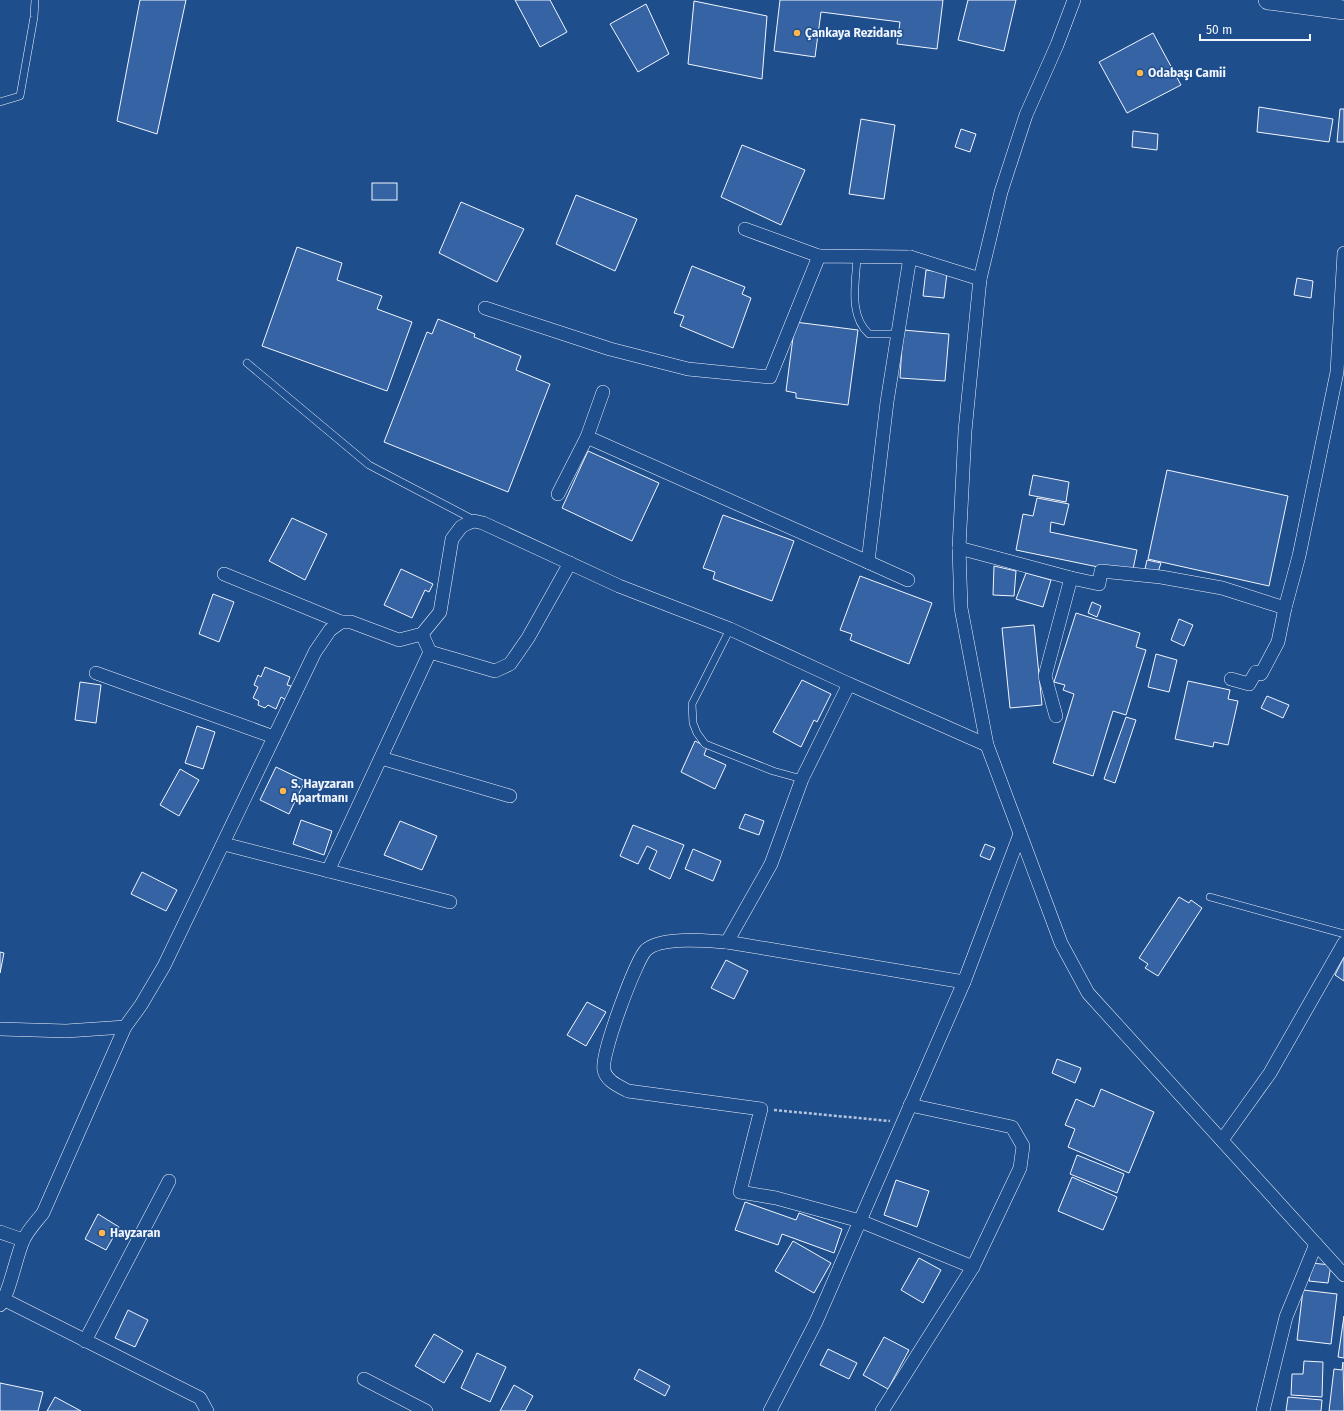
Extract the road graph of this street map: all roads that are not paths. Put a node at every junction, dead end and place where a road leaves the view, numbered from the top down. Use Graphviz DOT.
graph roads {
  1 [pos="35,0"];
  2 [pos="1074,0"];
  3 [pos="1268,0"];
  4 [pos="1344,10"];
  5 [pos="0,102"];
  6 [pos="745,229"];
  7 [pos="1344,253"];
  8 [pos="820,256"];
  9 [pos="857,256"];
  10 [pos="910,257"];
  11 [pos="980,279"];
  12 [pos="485,308"];
  13 [pos="898,334"];
  14 [pos="247,362"];
  15 [pos="603,392"];
  16 [pos="587,437"];
  17 [pos="558,494"];
  18 [pos="474,521"];
  19 [pos="959,548"];
  20 [pos="868,562"];
  21 [pos="570,563"];
  22 [pos="224,574"];
  23 [pos="1071,578"];
  24 [pos="908,580"];
  25 [pos="1284,608"];
  26 [pos="341,622"];
  27 [pos="730,629"];
  28 [pos="422,634"];
  29 [pos="430,652"];
  30 [pos="96,673"];
  31 [pos="1231,679"];
  32 [pos="849,684"];
  33 [pos="1056,716"];
  34 [pos="274,737"];
  35 [pos="986,745"];
  36 [pos="381,758"];
  37 [pos="802,779"];
  38 [pos="510,796"];
  39 [pos="1020,834"];
  40 [pos="224,844"];
  41 [pos="328,870"];
  42 [pos="1210,897"];
  43 [pos="450,902"];
  44 [pos="1344,934"];
  45 [pos="727,942"];
  46 [pos="1344,943"];
  47 [pos="964,982"];
  48 [pos="125,1027"];
  49 [pos="0,1029"];
  50 [pos="910,1105"];
  51 [pos="1222,1140"];
  52 [pos="169,1181"];
  53 [pos="860,1221"];
  54 [pos="0,1232"];
  55 [pos="23,1240"];
  56 [pos="1316,1244"];
  57 [pos="973,1267"];
  58 [pos="1344,1275"];
  59 [pos="2,1302"];
  60 [pos="85,1341"];
  61 [pos="364,1379"];
  62 [pos="207,1411"];
  63 [pos="426,1411"];
  64 [pos="770,1411"];
  65 [pos="882,1411"];
  66 [pos="1264,1411"];
  1 -- 5 [label="lane"];
  2 -- 11 [label="street"];
  3 -- 4 [label="street"];
  6 -- 8 [label="street"];
  7 -- 25 [label="street"];
  8 -- 9 [label="street"];
  8 -- 12 [label="street"];
  9 -- 10 [label="street"];
  9 -- 13 [label="lane"];
  10 -- 11 [label="street"];
  10 -- 13 [label="street"];
  11 -- 19 [label="street"];
  13 -- 20 [label="street"];
  14 -- 18 [label="lane"];
  15 -- 16 [label="street"];
  16 -- 17 [label="street"];
  16 -- 20 [label="street"];
  18 -- 21 [label="street"];
  18 -- 28 [label="street"];
  19 -- 23 [label="street"];
  19 -- 35 [label="street"];
  20 -- 24 [label="street"];
  21 -- 27 [label="street"];
  21 -- 29 [label="street"];
  22 -- 26 [label="street"];
  23 -- 25 [label="street"];
  23 -- 33 [label="street"];
  25 -- 31 [label="street"];
  26 -- 28 [label="street"];
  26 -- 34 [label="street"];
  27 -- 32 [label="street"];
  27 -- 37 [label="lane"];
  28 -- 29 [label="street"];
  29 -- 36 [label="street"];
  30 -- 34 [label="street"];
  32 -- 35 [label="street"];
  32 -- 37 [label="street"];
  34 -- 40 [label="street"];
  35 -- 39 [label="street"];
  36 -- 38 [label="street"];
  36 -- 41 [label="street"];
  37 -- 45 [label="street"];
  39 -- 47 [label="street"];
  39 -- 51 [label="street"];
  40 -- 41 [label="street"];
  40 -- 48 [label="street"];
  41 -- 43 [label="street"];
  42 -- 44 [label="lane"];
  45 -- 47 [label="street"];
  45 -- 53 [label="street"];
  46 -- 51 [label="street"];
  47 -- 50 [label="street"];
  48 -- 49 [label="street"];
  48 -- 55 [label="street"];
  50 -- 53 [label="street"];
  50 -- 57 [label="street"];
  51 -- 56 [label="street"];
  52 -- 60 [label="street"];
  53 -- 57 [label="street"];
  53 -- 64 [label="street"];
  54 -- 55 [label="street"];
  55 -- 59 [label="street"];
  56 -- 58 [label="street"];
  56 -- 66 [label="street"];
  57 -- 65 [label="street"];
  59 -- 60 [label="street"];
  60 -- 62 [label="street"];
  61 -- 63 [label="street"];
}
